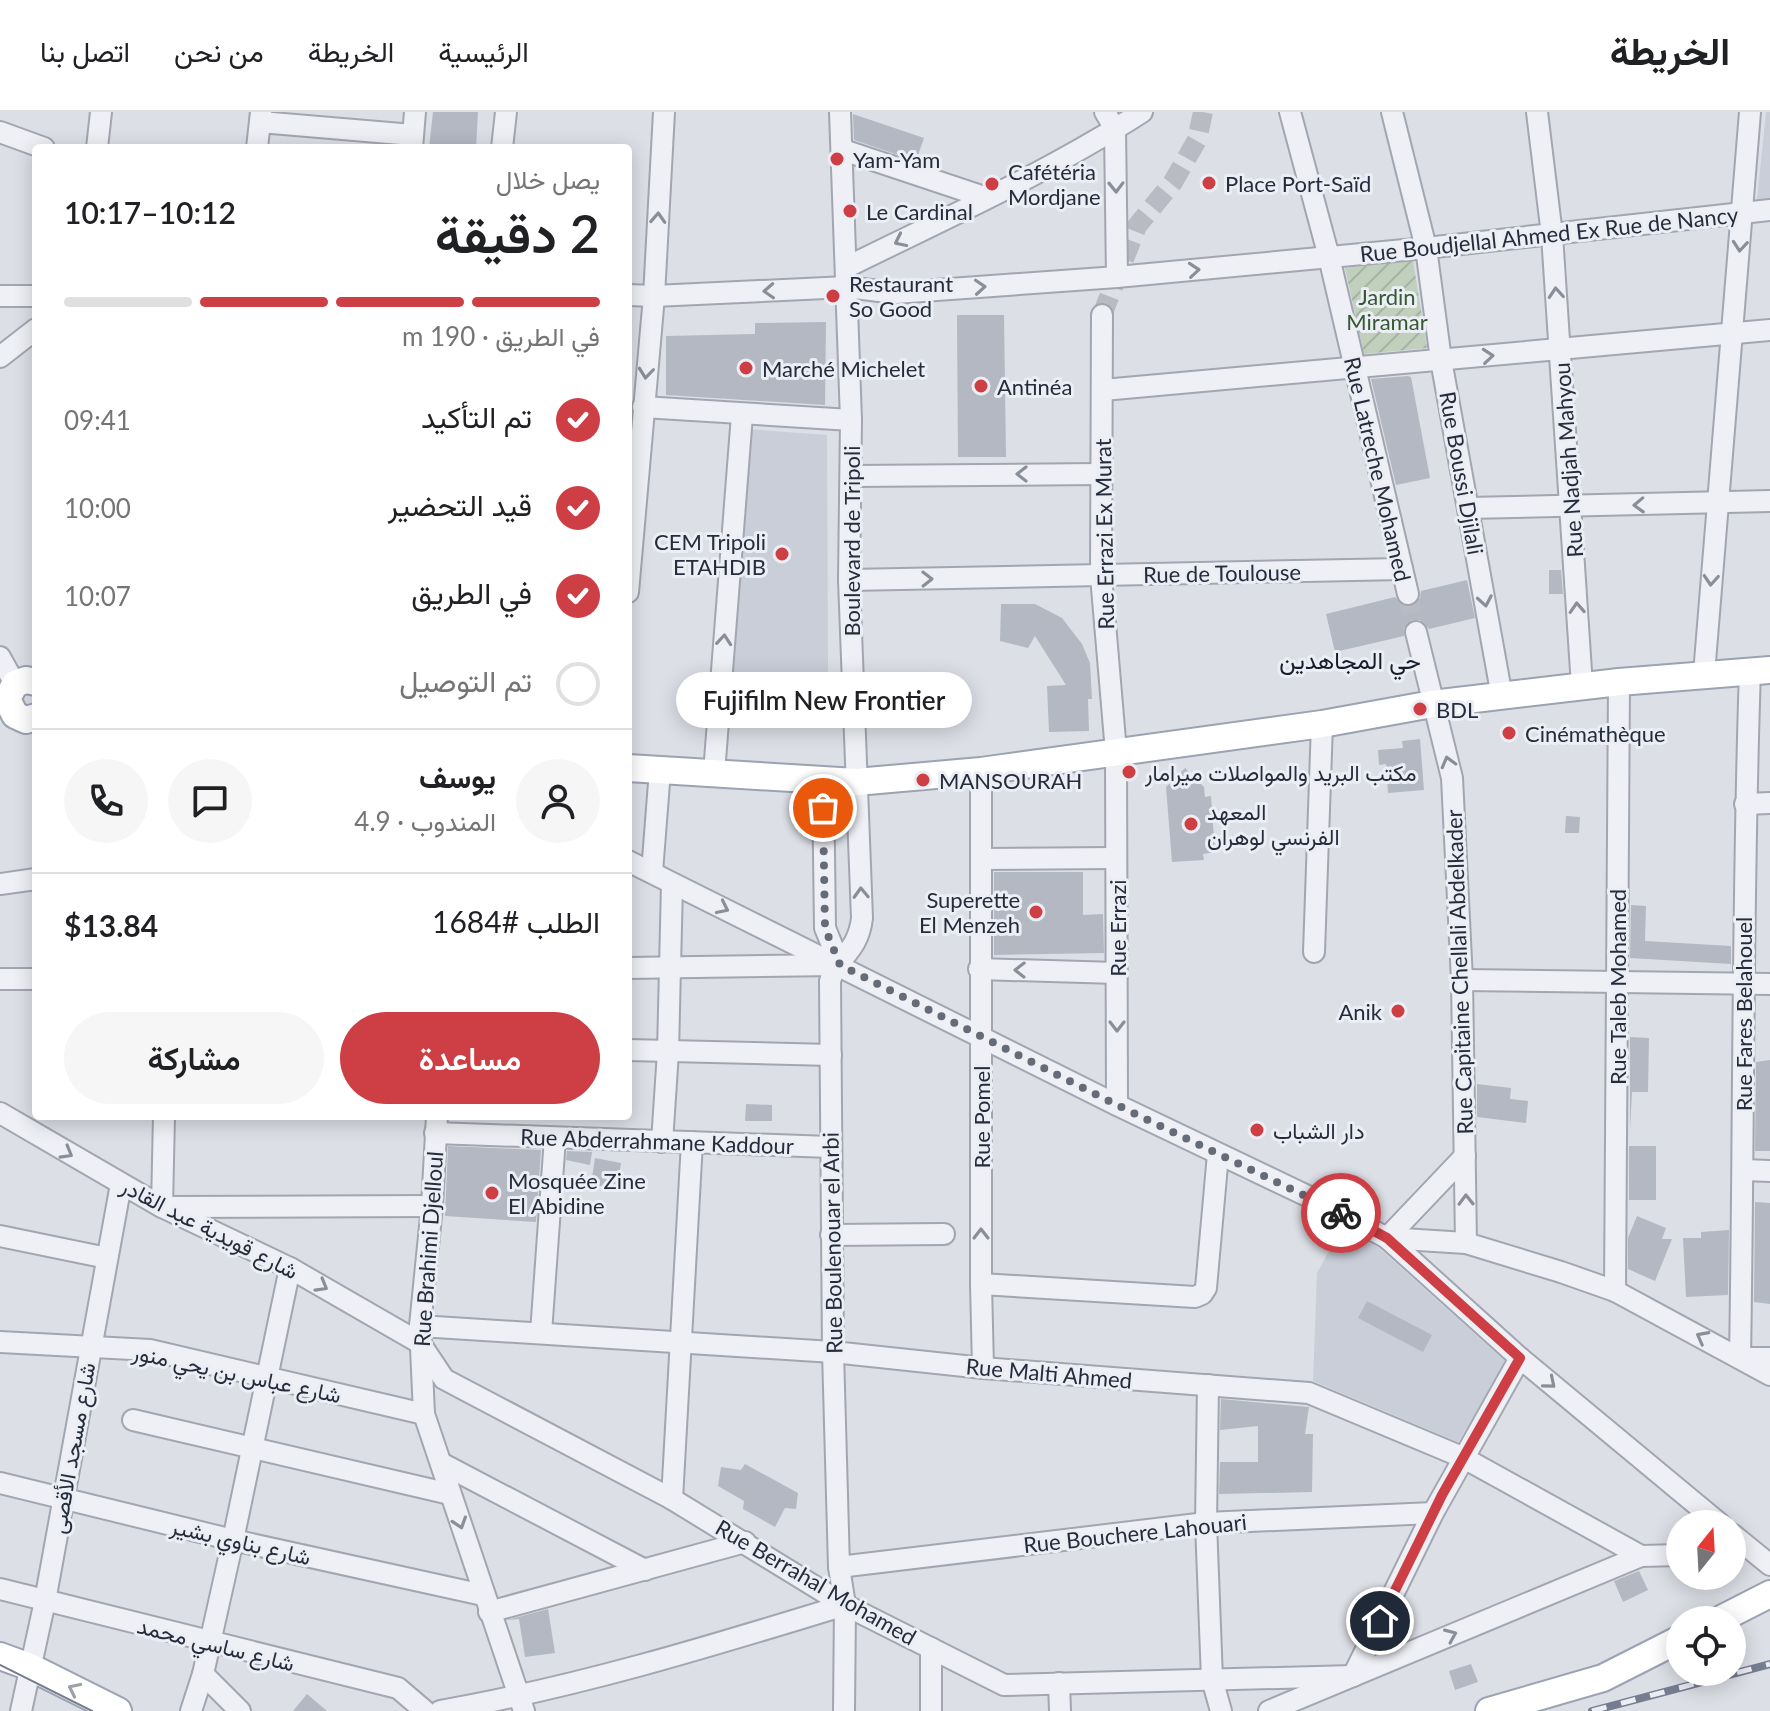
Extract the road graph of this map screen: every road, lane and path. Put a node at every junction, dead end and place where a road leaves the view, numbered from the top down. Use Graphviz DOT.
graph roads {
  1 [pos="101,112"];
  2 [pos="415,112"];
  3 [pos="506,112"];
  4 [pos="664,112"];
  5 [pos="840,112"];
  6 [pos="1142,112"];
  7 [pos="1290,112"];
  8 [pos="1392,112"];
  9 [pos="1537,112"];
  10 [pos="1750,112"];
  11 [pos="260,117"];
  12 [pos="1110,120"];
  13 [pos="0,132"];
  14 [pos="412,142"];
  15 [pos="33,144"];
  16 [pos="97,144"];
  17 [pos="257,144"];
  18 [pos="502,144"];
  19 [pos="843,150"];
  20 [pos="987,198"];
  21 [pos="1770,210"];
  22 [pos="1743,213"];
  23 [pos="1552,235"];
  24 [pos="1426,248"];
  25 [pos="1329,257"];
  26 [pos="847,277"];
  27 [pos="1117,277"];
  28 [pos="632,295"];
  29 [pos="0,296"];
  30 [pos="32,296"];
  31 [pos="654,296"];
  32 [pos="1102,315"];
  33 [pos="1770,330"];
  34 [pos="32,332"];
  35 [pos="1732,333"];
  36 [pos="1560,350"];
  37 [pos="0,357"];
  38 [pos="1441,360"];
  39 [pos="1355,368"];
  40 [pos="1103,390"];
  41 [pos="643,407"];
  42 [pos="742,415"];
  43 [pos="851,420"];
  44 [pos="1100,474"];
  45 [pos="852,476"];
  46 [pos="1770,501"];
  47 [pos="1717,502"];
  48 [pos="1571,507"];
  49 [pos="1468,508"];
  50 [pos="632,543"];
  51 [pos="1402,569"];
  52 [pos="1101,576"];
  53 [pos="849,580"];
  54 [pos="1408,594"];
  55 [pos="1416,632"];
  56 [pos="0,657"];
  57 [pos="1760,670"];
  58 [pos="1704,674"];
  59 [pos="1619,682"];
  60 [pos="26,683"];
  61 [pos="1582,686"];
  62 [pos="1502,697"];
  63 [pos="1432,704"];
  64 [pos="19,717"];
  65 [pos="1322,724"];
  66 [pos="1116,752"];
  67 [pos="632,768"];
  68 [pos="660,770"];
  69 [pos="981,771"];
  70 [pos="714,773"];
  71 [pos="823,780"];
  72 [pos="856,782"];
  73 [pos="1770,803"];
  74 [pos="1745,804"];
  75 [pos="1116,858"];
  76 [pos="981,859"];
  77 [pos="632,863"];
  78 [pos="652,872"];
  79 [pos="32,880"];
  80 [pos="0,884"];
  81 [pos="672,884"];
  82 [pos="1314,952"];
  83 [pos="840,965"];
  84 [pos="632,968"];
  85 [pos="669,968"];
  86 [pos="979,969"];
  87 [pos="1117,973"];
  88 [pos="0,979"];
  89 [pos="32,979"];
  90 [pos="1462,980"];
  91 [pos="1617,981"];
  92 [pos="1742,984"];
  93 [pos="1770,984"];
  94 [pos="982,1035"];
  95 [pos="632,1050"];
  96 [pos="668,1052"];
  97 [pos="831,1055"];
  98 [pos="1117,1105"];
  99 [pos="0,1113"];
  100 [pos="164,1120"];
  101 [pos="436,1125"];
  102 [pos="555,1138"];
  103 [pos="662,1142"];
  104 [pos="692,1142"];
  105 [pos="830,1147"];
  106 [pos="1218,1154"];
  107 [pos="1465,1156"];
  108 [pos="1743,1170"];
  109 [pos="1770,1171"];
  110 [pos="121,1184"];
  111 [pos="432,1206"];
  112 [pos="162,1207"];
  113 [pos="944,1234"];
  114 [pos="831,1235"];
  115 [pos="0,1236"];
  116 [pos="1387,1238"];
  117 [pos="1466,1243"];
  118 [pos="107,1258"];
  119 [pos="290,1268"];
  120 [pos="981,1284"];
  121 [pos="1615,1291"];
  122 [pos="541,1333"];
  123 [pos="420,1334"];
  124 [pos="0,1342"];
  125 [pos="681,1344"];
  126 [pos="90,1347"];
  127 [pos="833,1352"];
  128 [pos="1520,1358"];
  129 [pos="1740,1358"];
  130 [pos="1770,1358"];
  131 [pos="983,1368"];
  132 [pos="1770,1375"];
  133 [pos="267,1378"];
  134 [pos="1208,1385"];
  135 [pos="424,1414"];
  136 [pos="133,1420"];
  137 [pos="253,1450"];
  138 [pos="1462,1457"];
  139 [pos="441,1463"];
  140 [pos="0,1483"];
  141 [pos="450,1494"];
  142 [pos="64,1497"];
  143 [pos="672,1499"];
  144 [pos="1703,1510"];
  145 [pos="1433,1513"];
  146 [pos="1206,1523"];
  147 [pos="233,1540"];
  148 [pos="745,1542"];
  149 [pos="1746,1542"];
  150 [pos="1765,1554"];
  151 [pos="1666,1555"];
  152 [pos="1641,1556"];
  153 [pos="839,1567"];
  154 [pos="645,1570"];
  155 [pos="0,1589"];
  156 [pos="1770,1594"];
  157 [pos="45,1601"];
  158 [pos="486,1604"];
  159 [pos="845,1605"];
  160 [pos="1746,1606"];
  161 [pos="209,1642"];
  162 [pos="1666,1646"];
  163 [pos="931,1648"];
  164 [pos="0,1656"];
  165 [pos="30,1667"];
  166 [pos="203,1674"];
  167 [pos="1353,1676"];
  168 [pos="1212,1679"];
  169 [pos="1059,1683"];
  170 [pos="402,1690"];
  171 [pos="522,1704"];
  172 [pos="21,1711"];
  173 [pos="118,1711"];
  174 [pos="191,1711"];
  175 [pos="240,1711"];
  176 [pos="405,1711"];
  177 [pos="425,1711"];
  178 [pos="440,1711"];
  179 [pos="844,1711"];
  180 [pos="931,1711"];
  181 [pos="1060,1711"];
  182 [pos="1221,1711"];
  183 [pos="1269,1711"];
  184 [pos="1489,1711"];
  1 -- 16 [label="street"];
  2 -- 14 [label="street"];
  3 -- 18 [label="street"];
  31 -- 4 [label="street, one-way"];
  5 -- 19 [label="street, Boulevard de Tripoli"];
  6 -- 12 [label="street"];
  7 -- 25 [label="street, Rue Latreche Mohamed"];
  8 -- 24 [label="street, Rue Boussi Djilali"];
  9 -- 23 [label="street, Rue Nadjah Mahyou"];
  10 -- 22 [label="street"];
  11 -- 14 [label="street"];
  11 -- 17 [label="street"];
  12 -- 20 [label="street"];
  12 -- 27 [label="street, one-way"];
  13 -- 15 [label="street"];
  19 -- 20 [label="street"];
  19 -- 26 [label="street, Boulevard de Tripoli"];
  20 -- 26 [label="street, one-way"];
  21 -- 22 [label="street, Rue Boudjellal Ahmed Ex Rue de Nancy"];
  22 -- 23 [label="street, Rue Boudjellal Ahmed Ex Rue de Nancy"];
  22 -- 35 [label="street, one-way"];
  23 -- 24 [label="street, Rue Boudjellal Ahmed Ex Rue de Nancy"];
  36 -- 23 [label="street, Rue Nadjah Mahyou, one-way"];
  24 -- 25 [label="street, Rue Boudjellal Ahmed Ex Rue de Nancy"];
  24 -- 38 [label="street, Rue Boussi Djilali"];
  27 -- 25 [label="street, Rue Boudjellal Ahmed Ex Rue de Nancy, one-way"];
  25 -- 39 [label="street, Rue Latreche Mohamed"];
  26 -- 27 [label="street, Rue Boudjellal Ahmed Ex Rue de Nancy, one-way"];
  26 -- 31 [label="street, one-way"];
  26 -- 43 [label="street, Boulevard de Tripoli"];
  28 -- 31 [label="street"];
  29 -- 30 [label="street"];
  31 -- 41 [label="street, one-way"];
  32 -- 40 [label="street, Rue Errazi Ex Murat"];
  33 -- 35 [label="street"];
  34 -- 37 [label="street"];
  35 -- 36 [label="street"];
  35 -- 47 [label="street"];
  38 -- 36 [label="street, one-way"];
  36 -- 48 [label="street, Rue Nadjah Mahyou"];
  38 -- 39 [label="street"];
  38 -- 49 [label="street, Rue Boussi Djilali"];
  39 -- 40 [label="street"];
  39 -- 51 [label="street, Rue Latreche Mohamed"];
  40 -- 44 [label="street, Rue Errazi Ex Murat"];
  41 -- 42 [label="street"];
  41 -- 50 [label="street"];
  42 -- 43 [label="street"];
  70 -- 42 [label="street, one-way"];
  43 -- 45 [label="street, Boulevard de Tripoli"];
  44 -- 45 [label="street, one-way"];
  44 -- 52 [label="street, Rue Errazi Ex Murat"];
  45 -- 53 [label="street, Boulevard de Tripoli"];
  46 -- 47 [label="street"];
  47 -- 48 [label="street, one-way"];
  47 -- 58 [label="street, one-way"];
  48 -- 49 [label="street"];
  61 -- 48 [label="street, Rue Nadjah Mahyou, one-way"];
  49 -- 62 [label="street, Rue Boussi Djilali, one-way"];
  51 -- 52 [label="street, Rue de Toulouse"];
  51 -- 54 [label="street, Rue Latreche Mohamed"];
  53 -- 52 [label="street, Rue de Toulouse, one-way"];
  52 -- 66 [label="street, Rue Errazi Ex Murat"];
  53 -- 72 [label="street, Boulevard de Tripoli"];
  55 -- 63 [label="street"];
  56 -- 60 [label="street"];
  57 -- 58 [label="main road"];
  57 -- 74 [label="street, Rue Fares Belahouel"];
  58 -- 59 [label="main road"];
  59 -- 61 [label="main road"];
  59 -- 91 [label="street, Rue Taleb Mohamed"];
  60 -- 64 [label="main road"];
  61 -- 62 [label="main road"];
  62 -- 63 [label="main road"];
  63 -- 65 [label="main road"];
  90 -- 63 [label="street, Rue Capitaine Chellali Abdelkader, one-way"];
  65 -- 66 [label="main road"];
  65 -- 82 [label="street"];
  66 -- 69 [label="main road"];
  66 -- 75 [label="street, Rue Errazi"];
  67 -- 68 [label="main road"];
  68 -- 70 [label="main road"];
  68 -- 78 [label="street"];
  69 -- 72 [label="main road"];
  69 -- 76 [label="street, Rue Pomel"];
  70 -- 71 [label="main road"];
  71 -- 72 [label="main road"];
  71 -- 83 [label="street"];
  83 -- 72 [label="street, Boulevard de Tripoli, one-way"];
  73 -- 74 [label="street"];
  74 -- 92 [label="street, Rue Fares Belahouel"];
  75 -- 76 [label="street"];
  75 -- 87 [label="street, Rue Errazi"];
  76 -- 86 [label="street, Rue Pomel"];
  77 -- 78 [label="street"];
  78 -- 81 [label="street"];
  79 -- 80 [label="street"];
  81 -- 83 [label="street, one-way"];
  81 -- 85 [label="street"];
  83 -- 85 [label="street"];
  83 -- 94 [label="street"];
  83 -- 97 [label="street, Rue Boulenouar el Arbi"];
  84 -- 85 [label="street"];
  85 -- 96 [label="street"];
  87 -- 86 [label="street, one-way"];
  86 -- 94 [label="street, Rue Pomel"];
  87 -- 98 [label="street, Rue Errazi, one-way"];
  88 -- 89 [label="street"];
  90 -- 91 [label="street"];
  90 -- 107 [label="street, Rue Capitaine Chellali Abdelkader"];
  91 -- 92 [label="street"];
  91 -- 121 [label="street, Rue Taleb Mohamed"];
  92 -- 93 [label="street"];
  92 -- 108 [label="street, Rue Fares Belahouel"];
  94 -- 98 [label="street"];
  120 -- 94 [label="street, Rue Pomel, one-way"];
  95 -- 96 [label="street"];
  96 -- 97 [label="street"];
  96 -- 103 [label="street"];
  97 -- 105 [label="street, Rue Boulenouar el Arbi"];
  98 -- 106 [label="street"];
  99 -- 110 [label="street, شارع قويدية عبد القادر, one-way"];
  100 -- 112 [label="street"];
  101 -- 102 [label="street, Rue Abderrahmane Kaddour"];
  101 -- 111 [label="street, Rue Brahimi Djelloul"];
  102 -- 103 [label="street, Rue Abderrahmane Kaddour"];
  102 -- 122 [label="street"];
  103 -- 104 [label="street, Rue Abderrahmane Kaddour"];
  104 -- 105 [label="street, Rue Abderrahmane Kaddour"];
  104 -- 125 [label="street"];
  105 -- 114 [label="street, Rue Boulenouar el Arbi"];
  106 -- 116 [label="street"];
  106 -- 120 [label="street"];
  107 -- 116 [label="street"];
  117 -- 107 [label="street, Rue Capitaine Chellali Abdelkader, one-way"];
  108 -- 109 [label="street"];
  108 -- 129 [label="street, Rue Fares Belahouel"];
  110 -- 112 [label="street, شارع قويدية عبد القادر"];
  110 -- 118 [label="street, شارع مسجد الأقصى"];
  111 -- 112 [label="street"];
  111 -- 123 [label="street, Rue Brahimi Djelloul"];
  112 -- 119 [label="street, شارع قويدية عبد القادر"];
  113 -- 114 [label="street"];
  114 -- 127 [label="street, Rue Boulenouar el Arbi"];
  115 -- 118 [label="street"];
  116 -- 117 [label="street"];
  116 -- 128 [label="street"];
  117 -- 121 [label="street"];
  118 -- 126 [label="street, شارع مسجد الأقصى"];
  119 -- 123 [label="street, شارع قويدية عبد القادر, one-way"];
  119 -- 133 [label="street"];
  120 -- 131 [label="street, Rue Pomel"];
  129 -- 121 [label="street, one-way"];
  122 -- 123 [label="street, Rue Malti Ahmed"];
  122 -- 125 [label="street, Rue Malti Ahmed"];
  123 -- 135 [label="street, Rue Brahimi Djelloul"];
  123 -- 143 [label="street, Rue Berrahal Mohamed"];
  124 -- 126 [label="street, شارع عباس بن يحي منور"];
  125 -- 127 [label="street, Rue Malti Ahmed"];
  125 -- 143 [label="street"];
  126 -- 133 [label="street, شارع عباس بن يحي منور"];
  126 -- 142 [label="street, شارع مسجد الأقصى"];
  127 -- 131 [label="street, Rue Malti Ahmed"];
  127 -- 153 [label="street, Rue Boulenouar el Arbi"];
  128 -- 138 [label="street"];
  128 -- 144 [label="street, one-way"];
  129 -- 130 [label="street"];
  129 -- 132 [label="street"];
  131 -- 134 [label="street, Rue Malti Ahmed"];
  133 -- 135 [label="street, شارع عباس بن يحي منور"];
  133 -- 137 [label="street"];
  134 -- 138 [label="street, Rue Malti Ahmed"];
  134 -- 146 [label="street"];
  135 -- 139 [label="street, Rue Brahimi Djelloul"];
  136 -- 137 [label="street"];
  137 -- 141 [label="street"];
  137 -- 147 [label="street"];
  138 -- 145 [label="street"];
  138 -- 152 [label="street, Rue Malti Ahmed"];
  139 -- 141 [label="street, Rue Brahimi Djelloul"];
  139 -- 154 [label="street"];
  140 -- 142 [label="street, شارع بناوي بشير"];
  141 -- 158 [label="street, Rue Brahimi Djelloul, one-way"];
  142 -- 147 [label="street, شارع بناوي بشير"];
  142 -- 157 [label="street, شارع مسجد الأقصى"];
  143 -- 148 [label="street, Rue Berrahal Mohamed"];
  145 -- 146 [label="street, Rue Bouchere Lahouari"];
  145 -- 167 [label="street"];
  146 -- 153 [label="street, Rue Bouchere Lahouari"];
  146 -- 168 [label="street"];
  147 -- 158 [label="street, شارع بناوي بشير"];
  147 -- 161 [label="street"];
  148 -- 154 [label="street"];
  148 -- 159 [label="street, Rue Berrahal Mohamed"];
  149 -- 150 [label="street"];
  151 -- 152 [label="street"];
  167 -- 152 [label="street, one-way"];
  153 -- 159 [label="street, Rue Boulenouar el Arbi"];
  154 -- 158 [label="street"];
  155 -- 157 [label="street, شارع ساسي محمد"];
  156 -- 160 [label="main road"];
  157 -- 161 [label="street, شارع ساسي محمد"];
  157 -- 165 [label="street, شارع مسجد الأقصى"];
  158 -- 171 [label="street, Rue Brahimi Djelloul"];
  159 -- 163 [label="street, Rue Berrahal Mohamed"];
  159 -- 171 [label="street"];
  159 -- 179 [label="street, Rue Boulenouar el Arbi"];
  161 -- 166 [label="street"];
  161 -- 170 [label="street, شارع ساسي محمد"];
  162 -- 184 [label="main road"];
  163 -- 169 [label="street, Rue Berrahal Mohamed"];
  163 -- 180 [label="street"];
  164 -- 165 [label="main road"];
  165 -- 172 [label="street, شارع مسجد الأقصى"];
  173 -- 165 [label="main road, one-way"];
  166 -- 174 [label="street"];
  166 -- 175 [label="street"];
  167 -- 168 [label="street, Rue Berrahal Mohamed"];
  167 -- 183 [label="street"];
  168 -- 169 [label="street, Rue Berrahal Mohamed"];
  168 -- 182 [label="street"];
  169 -- 181 [label="street"];
  170 -- 176 [label="street"];
  170 -- 177 [label="street, شارع ساسي محمد"];
  171 -- 178 [label="street"];
}
